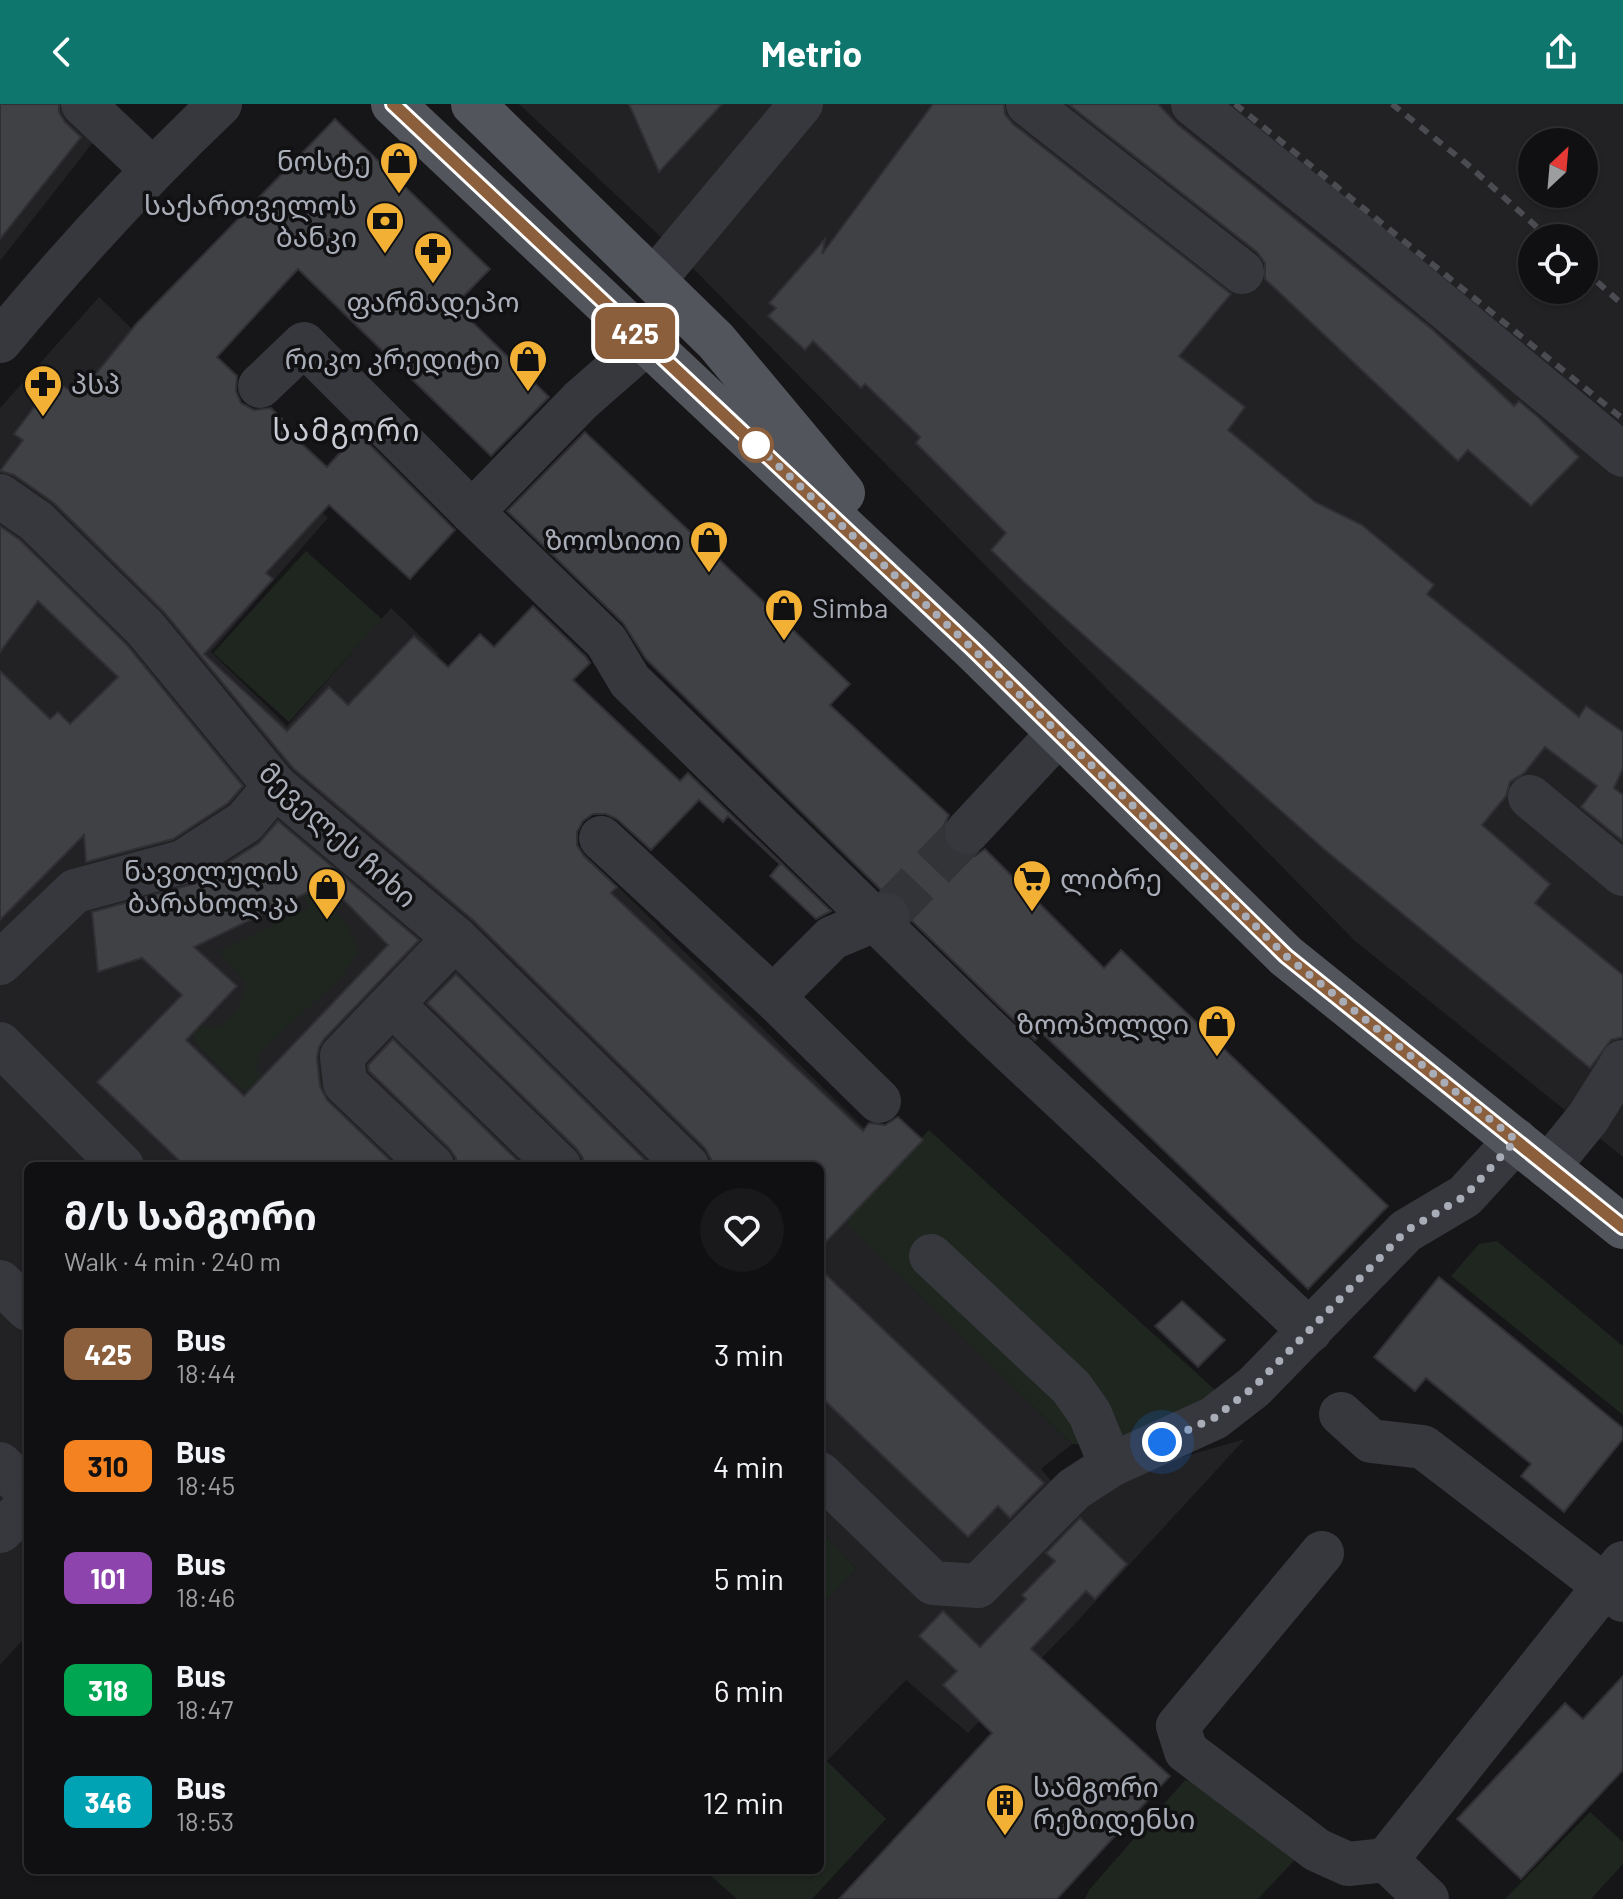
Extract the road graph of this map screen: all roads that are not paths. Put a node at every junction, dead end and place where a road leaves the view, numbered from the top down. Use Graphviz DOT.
graph roads {
  1 [pos="83,104"];
  2 [pos="220,104"];
  3 [pos="393,104"];
  4 [pos="473,104"];
  5 [pos="801,104"];
  6 [pos="1028,104"];
  7 [pos="1193,104"];
  8 [pos="152,169"];
  9 [pos="1242,272"];
  10 [pos="654,280"];
  11 [pos="0,341"];
  12 [pos="646,343"];
  13 [pos="260,386"];
  14 [pos="1623,455"];
  15 [pos="0,496"];
  16 [pos="472,512"];
  17 [pos="973,649"];
  18 [pos="1058,734"];
  19 [pos="275,786"];
  20 [pos="1530,797"];
  21 [pos="967,832"];
  22 [pos="601,838"];
  23 [pos="1623,874"];
  24 [pos="882,918"];
  25 [pos="455,938"];
  26 [pos="0,963"];
  27 [pos="773,997"];
  28 [pos="392,1004"];
  29 [pos="0,1044"];
  30 [pos="1623,1062"];
  31 [pos="879,1101"];
  32 [pos="1532,1154"];
  33 [pos="118,1162"];
  34 [pos="428,1162"];
  35 [pos="555,1162"];
  36 [pos="683,1162"];
  37 [pos="1623,1227"];
  38 [pos="931,1256"];
  39 [pos="0,1282"];
  40 [pos="24,1305"];
  41 [pos="1310,1331"];
  42 [pos="1341,1414"];
  43 [pos="0,1464"];
  44 [pos="1111,1465"];
  45 [pos="824,1478"];
  46 [pos="24,1488"];
  47 [pos="24,1510"];
  48 [pos="0,1531"];
  49 [pos="1322,1553"];
  50 [pos="1617,1583"];
  51 [pos="1386,1860"];
  52 [pos="1427,1899"];
  1 -- 8 [label="street"];
  2 -- 8 [label="street"];
  3 -- 12 [label="main road"];
  4 -- 10 [label="main road"];
  5 -- 10 [label="street"];
  6 -- 9 [label="street"];
  7 -- 14 [label="street"];
  8 -- 11 [label="street"];
  10 -- 17 [label="main road"];
  12 -- 16 [label="street"];
  12 -- 17 [label="main road"];
  13 -- 16 [label="street"];
  15 -- 19 [label="street, მეველეს ჩიხი"];
  16 -- 24 [label="street"];
  17 -- 18 [label="main road"];
  18 -- 21 [label="street"];
  18 -- 32 [label="main road"];
  19 -- 25 [label="street, მეველეს ჩიხი"];
  19 -- 26 [label="street"];
  20 -- 23 [label="street"];
  22 -- 27 [label="street"];
  24 -- 27 [label="street"];
  24 -- 41 [label="street"];
  25 -- 28 [label="street"];
  25 -- 36 [label="street, მეველეს ჩიხი"];
  27 -- 31 [label="street"];
  28 -- 34 [label="street"];
  28 -- 35 [label="street"];
  29 -- 33 [label="street"];
  30 -- 32 [label="street"];
  32 -- 37 [label="main road"];
  32 -- 41 [label="street"];
  38 -- 44 [label="street"];
  39 -- 40 [label="street"];
  41 -- 44 [label="street"];
  42 -- 50 [label="street"];
  43 -- 46 [label="street"];
  44 -- 45 [label="street"];
  47 -- 48 [label="street"];
  49 -- 51 [label="street"];
  50 -- 51 [label="street"];
  51 -- 52 [label="street"];
}
